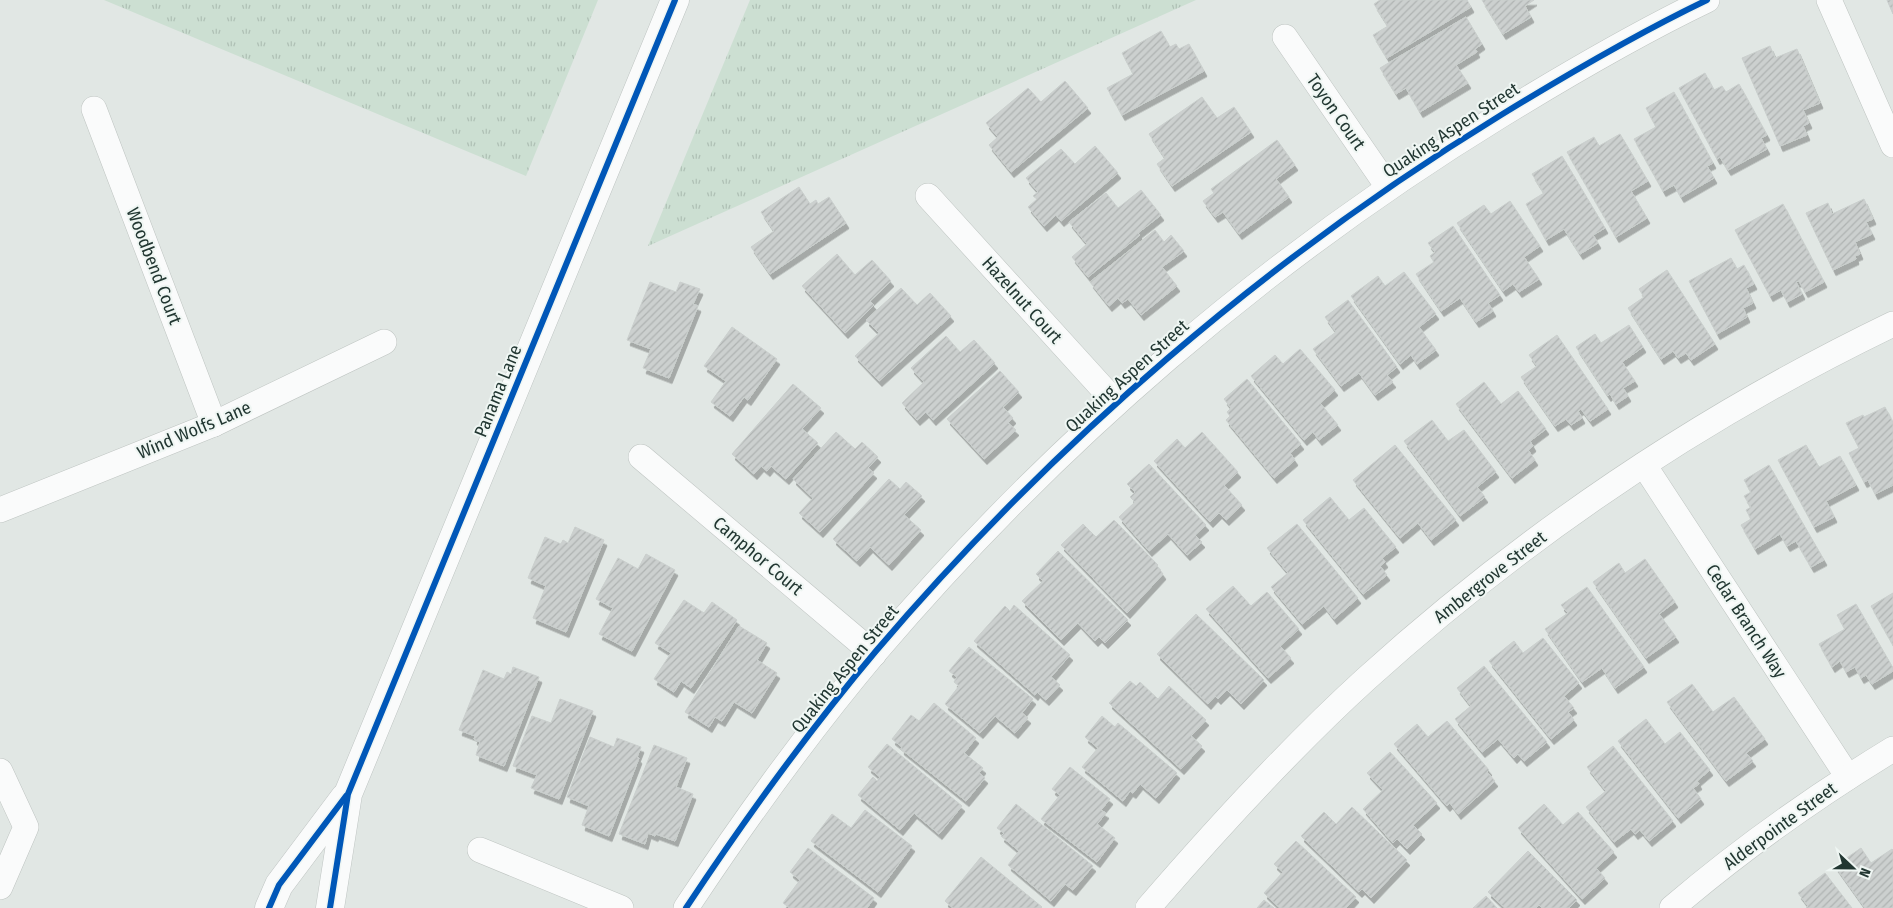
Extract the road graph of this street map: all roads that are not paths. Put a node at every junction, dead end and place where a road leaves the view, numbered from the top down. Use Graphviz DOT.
graph roads {
  1 [pos="676,0"];
  2 [pos="1707,0"];
  3 [pos="1828,0"];
  4 [pos="1285,37"];
  5 [pos="94,109"];
  6 [pos="1893,145"];
  7 [pos="1388,187"];
  8 [pos="928,196"];
  9 [pos="1893,324"];
  10 [pos="384,342"];
  11 [pos="1116,403"];
  12 [pos="214,424"];
  13 [pos="641,458"];
  14 [pos="1644,465"];
  15 [pos="0,510"];
  16 [pos="874,654"];
  17 [pos="1893,749"];
  18 [pos="0,771"];
  19 [pos="1848,777"];
  20 [pos="348,794"];
  21 [pos="480,850"];
  22 [pos="0,887"];
  23 [pos="269,908"];
  24 [pos="330,908"];
  25 [pos="621,908"];
  26 [pos="686,908"];
  27 [pos="1148,908"];
  28 [pos="1672,908"];
  1 -- 20 [label="main road, Panama Lane"];
  2 -- 7 [label="street, Quaking Aspen Street"];
  3 -- 6 [label="street"];
  4 -- 7 [label="street, Toyon Court"];
  5 -- 12 [label="street, Woodbend Court"];
  7 -- 11 [label="street, Quaking Aspen Street"];
  8 -- 11 [label="street, Hazelnut Court"];
  9 -- 14 [label="street, Ambergrove Street"];
  10 -- 12 [label="street, Wind Wolfs Lane"];
  11 -- 16 [label="street, Quaking Aspen Street"];
  12 -- 15 [label="street, Wind Wolfs Lane"];
  13 -- 16 [label="street, Camphor Court"];
  14 -- 19 [label="street, Cedar Branch Way"];
  14 -- 27 [label="street, Ambergrove Street"];
  16 -- 26 [label="street, Quaking Aspen Street"];
  17 -- 19 [label="street, Alderpointe Street"];
  18 -- 22 [label="street"];
  19 -- 28 [label="street, Alderpointe Street"];
  20 -- 23 [label="main road, Panama Lane"];
  20 -- 24 [label="main road, Panama Lane"];
  21 -- 25 [label="street"];
}
